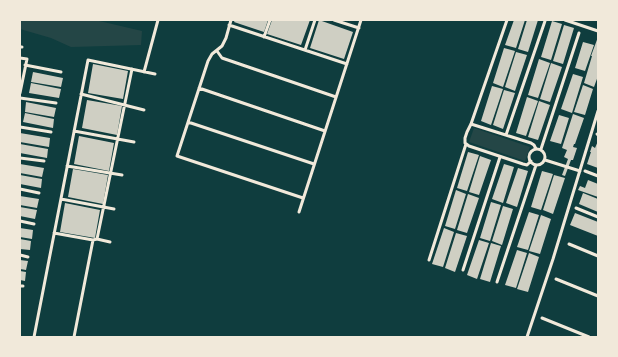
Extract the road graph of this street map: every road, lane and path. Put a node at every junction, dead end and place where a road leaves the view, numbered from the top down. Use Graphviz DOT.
graph roads {
  1 [pos="158,20"];
  2 [pos="231,20"];
  3 [pos="270,20"];
  4 [pos="315,20"];
  5 [pos="334,20"];
  6 [pos="361,20"];
  7 [pos="507,20"];
  8 [pos="565,20"];
  9 [pos="545,21"];
  10 [pos="229,25"];
  11 [pos="359,28"];
  12 [pos="598,31"];
  13 [pos="579,33"];
  14 [pos="264,37"];
  15 [pos="217,50"];
  16 [pos="305,50"];
  17 [pos="20,58"];
  18 [pos="347,64"];
  19 [pos="25,65"];
  20 [pos="132,69"];
  21 [pos="61,72"];
  22 [pos="144,72"];
  23 [pos="155,74"];
  24 [pos="199,88"];
  25 [pos="20,91"];
  26 [pos="81,94"];
  27 [pos="336,97"];
  28 [pos="20,98"];
  29 [pos="56,103"];
  30 [pos="125,104"];
  31 [pos="144,110"];
  32 [pos="598,111"];
  33 [pos="188,122"];
  34 [pos="472,124"];
  35 [pos="20,127"];
  36 [pos="74,131"];
  37 [pos="325,131"];
  38 [pos="51,132"];
  39 [pos="506,135"];
  40 [pos="118,138"];
  41 [pos="134,142"];
  42 [pos="466,144"];
  43 [pos="536,149"];
  44 [pos="541,149"];
  45 [pos="500,157"];
  46 [pos="20,158"];
  47 [pos="545,160"];
  48 [pos="531,161"];
  49 [pos="44,162"];
  50 [pos="314,164"];
  51 [pos="536,165"];
  52 [pos="67,166"];
  53 [pos="580,171"];
  54 [pos="586,171"];
  55 [pos="111,173"];
  56 [pos="122,175"];
  57 [pos="598,176"];
  58 [pos="20,189"];
  59 [pos="39,193"];
  60 [pos="303,198"];
  61 [pos="61,199"];
  62 [pos="104,207"];
  63 [pos="576,208"];
  64 [pos="114,209"];
  65 [pos="299,212"];
  66 [pos="598,218"];
  67 [pos="20,221"];
  68 [pos="34,224"];
  69 [pos="54,233"];
  70 [pos="95,239"];
  71 [pos="110,242"];
  72 [pos="569,244"];
  73 [pos="20,255"];
  74 [pos="28,256"];
  75 [pos="598,256"];
  76 [pos="429,260"];
  77 [pos="463,270"];
  78 [pos="556,279"];
  79 [pos="497,282"];
  80 [pos="598,296"];
  81 [pos="542,318"];
  82 [pos="34,337"];
  83 [pos="74,337"];
  84 [pos="527,337"];
  85 [pos="590,337"];
  1 -- 22 [label="street"];
  2 -- 10 [label="street"];
  3 -- 14 [label="street"];
  4 -- 16 [label="street"];
  5 -- 11 [label="street"];
  6 -- 11 [label="street"];
  7 -- 34 [label="street"];
  8 -- 12 [label="street"];
  9 -- 39 [label="street"];
  10 -- 14 [label="street"];
  10 -- 15 [label="street"];
  11 -- 18 [label="street"];
  13 -- 44 [label="street"];
  14 -- 16 [label="street"];
  15 -- 24 [label="street"];
  15 -- 27 [label="street"];
  16 -- 18 [label="street"];
  17 -- 19 [label="street"];
  18 -- 27 [label="street"];
  19 -- 21 [label="street"];
  19 -- 25 [label="street"];
  20 -- 22 [label="street"];
  20 -- 26 [label="street"];
  20 -- 30 [label="street"];
  22 -- 23 [label="street"];
  24 -- 33 [label="street"];
  24 -- 37 [label="street"];
  26 -- 30 [label="street"];
  26 -- 36 [label="street"];
  27 -- 37 [label="street"];
  28 -- 29 [label="street"];
  30 -- 31 [label="street"];
  30 -- 40 [label="street"];
  32 -- 53 [label="street"];
  33 -- 50 [label="street"];
  33 -- 60 [label="street"];
  34 -- 39 [label="street"];
  34 -- 42 [label="street"];
  35 -- 38 [label="street"];
  36 -- 40 [label="street"];
  36 -- 52 [label="street"];
  37 -- 50 [label="street"];
  39 -- 43 [label="street"];
  40 -- 41 [label="street"];
  40 -- 55 [label="street"];
  42 -- 45 [label="street"];
  42 -- 76 [label="street"];
  43 -- 44 [label="street"];
  43 -- 48 [label="street"];
  44 -- 47 [label="street"];
  45 -- 48 [label="street"];
  45 -- 77 [label="street"];
  46 -- 49 [label="street"];
  47 -- 51 [label="street"];
  47 -- 53 [label="street"];
  48 -- 51 [label="street"];
  50 -- 60 [label="street"];
  51 -- 79 [label="street"];
  52 -- 55 [label="street"];
  52 -- 61 [label="street"];
  53 -- 84 [label="street"];
  54 -- 57 [label="street"];
  55 -- 56 [label="street"];
  55 -- 62 [label="street"];
  58 -- 59 [label="street"];
  60 -- 65 [label="street"];
  61 -- 62 [label="street"];
  61 -- 69 [label="street"];
  62 -- 64 [label="street"];
  62 -- 70 [label="street"];
  63 -- 66 [label="street"];
  67 -- 68 [label="street"];
  69 -- 70 [label="street"];
  69 -- 82 [label="street"];
  70 -- 71 [label="street"];
  70 -- 83 [label="street"];
  72 -- 75 [label="street"];
  73 -- 74 [label="street"];
  78 -- 80 [label="street"];
  81 -- 85 [label="street"];
}
